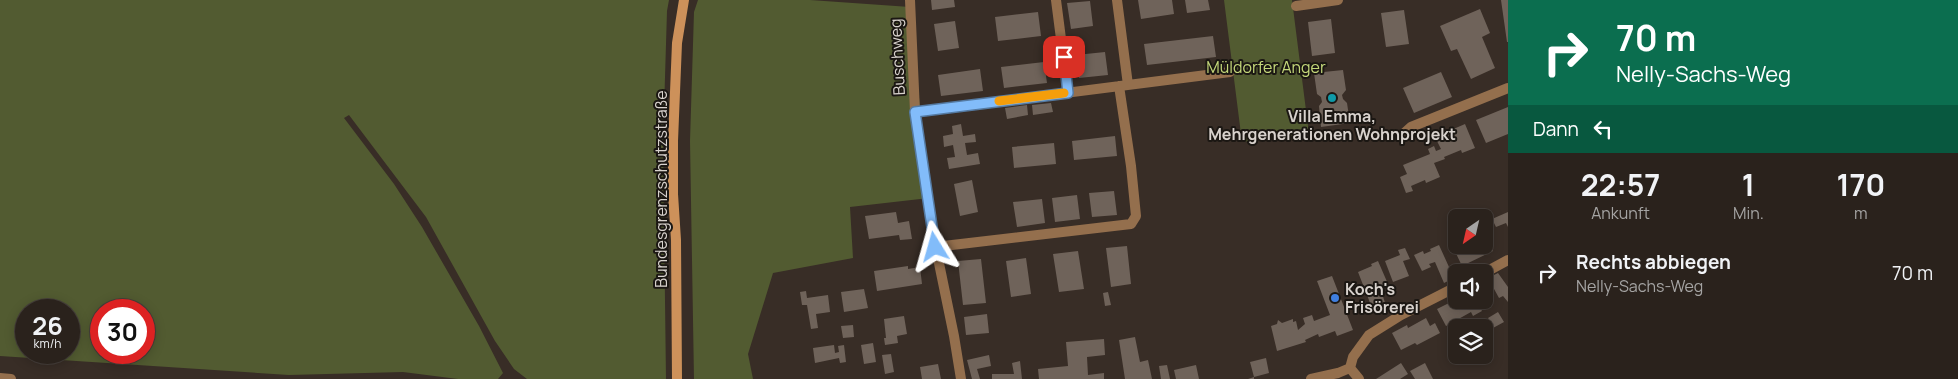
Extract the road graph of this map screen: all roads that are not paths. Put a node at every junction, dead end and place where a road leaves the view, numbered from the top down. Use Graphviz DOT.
graph roads {
  1 [pos="684,0"];
  2 [pos="910,0"];
  3 [pos="1056,0"];
  4 [pos="1117,0"];
  5 [pos="1338,0"];
  6 [pos="1296,6"];
  7 [pos="1230,72"];
  8 [pos="1124,86"];
  9 [pos="1508,88"];
  10 [pos="1068,93"];
  11 [pos="915,112"];
  12 [pos="1400,137"];
  13 [pos="935,247"];
  14 [pos="1508,260"];
  15 [pos="1493,268"];
  16 [pos="1448,291"];
  17 [pos="1350,368"];
  18 [pos="0,378"];
  19 [pos="11,379"];
  20 [pos="677,379"];
  21 [pos="961,379"];
  22 [pos="1311,379"];
  23 [pos="1359,379"];
  1 -- 20 [label="street, Bundesgrenzschutzstraße"];
  2 -- 11 [label="street, Buschweg"];
  3 -- 10 [label="street"];
  4 -- 8 [label="street"];
  5 -- 6 [label="street"];
  7 -- 8 [label="street"];
  8 -- 10 [label="street"];
  8 -- 13 [label="street"];
  9 -- 12 [label="street"];
  10 -- 11 [label="street"];
  11 -- 13 [label="street, Buschweg"];
  13 -- 21 [label="street, Buschweg"];
  14 -- 15 [label="street"];
  16 -- 17 [label="street"];
  17 -- 22 [label="street"];
  17 -- 23 [label="street"];
  18 -- 19 [label="street"];
}
